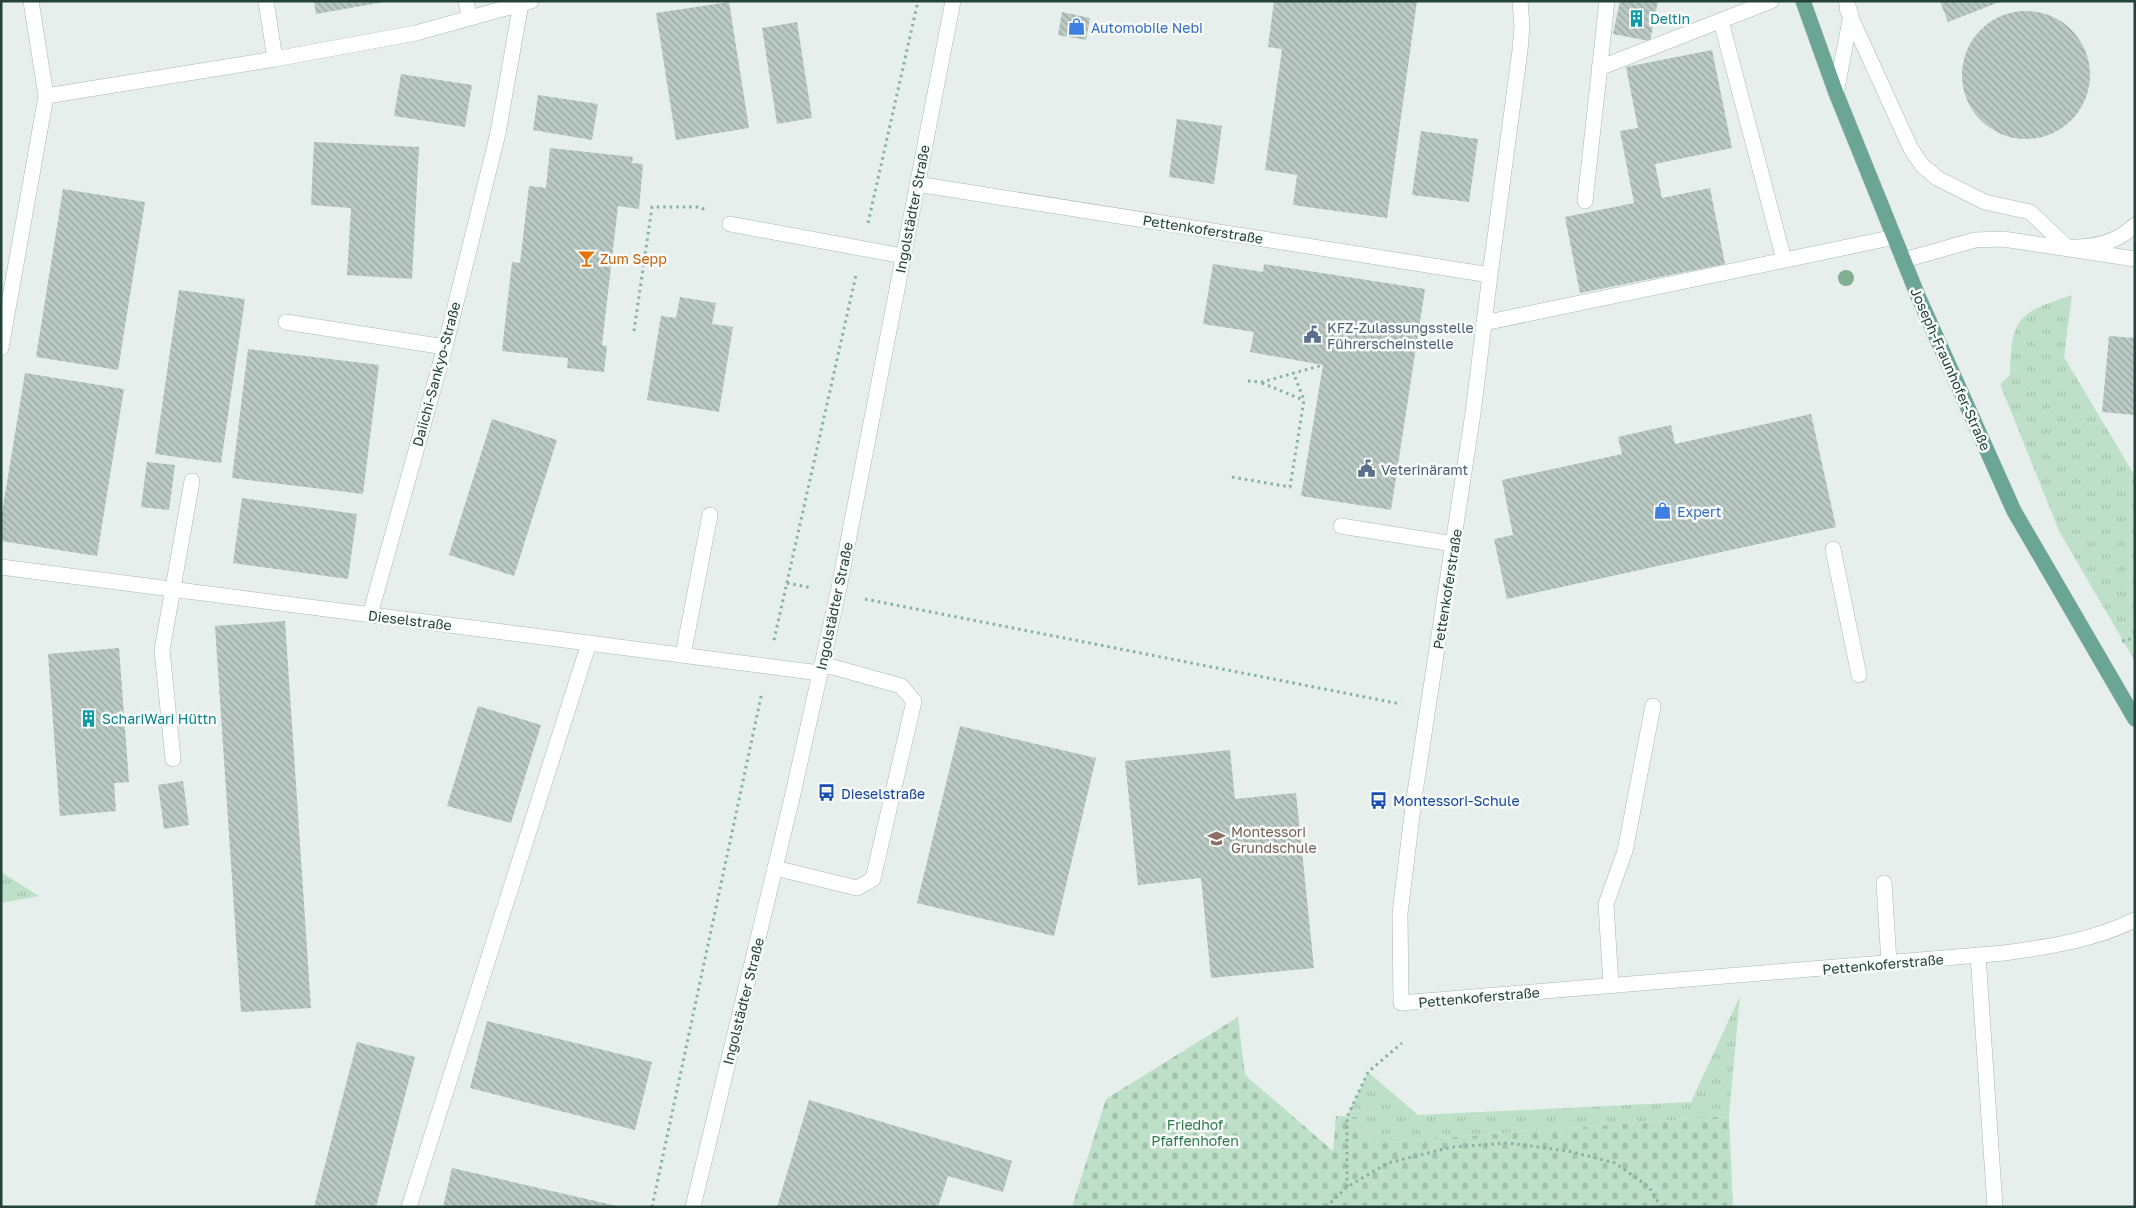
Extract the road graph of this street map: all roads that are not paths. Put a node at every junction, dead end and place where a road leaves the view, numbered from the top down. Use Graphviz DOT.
graph roads {
  1 [pos="31,1"];
  2 [pos="266,1"];
  3 [pos="466,1"];
  4 [pos="953,1"];
  5 [pos="1520,1"];
  6 [pos="1607,1"];
  7 [pos="1771,1"];
  8 [pos="1803,1"];
  9 [pos="1842,1"];
  10 [pos="526,2"];
  11 [pos="1849,8"];
  12 [pos="469,18"];
  13 [pos="1721,21"];
  14 [pos="275,59"];
  15 [pos="1600,68"];
  16 [pos="1836,93"];
  17 [pos="46,96"];
  18 [pos="917,184"];
  19 [pos="1585,201"];
  20 [pos="730,224"];
  21 [pos="2135,225"];
  22 [pos="1894,237"];
  23 [pos="2067,247"];
  24 [pos="903,256"];
  25 [pos="2135,259"];
  26 [pos="1784,260"];
  27 [pos="1904,260"];
  28 [pos="1490,275"];
  29 [pos="286,322"];
  30 [pos="1484,323"];
  31 [pos="444,347"];
  32 [pos="1,348"];
  33 [pos="192,481"];
  34 [pos="710,515"];
  35 [pos="1341,526"];
  36 [pos="1454,544"];
  37 [pos="1833,549"];
  38 [pos="1,566"];
  39 [pos="174,589"];
  40 [pos="370,614"];
  41 [pos="589,643"];
  42 [pos="683,655"];
  43 [pos="821,668"];
  44 [pos="1859,675"];
  45 [pos="1653,706"];
  46 [pos="2135,719"];
  47 [pos="173,759"];
  48 [pos="775,868"];
  49 [pos="1884,882"];
  50 [pos="2135,920"];
  51 [pos="1978,955"];
  52 [pos="1889,963"];
  53 [pos="1612,986"];
  54 [pos="409,1207"];
  55 [pos="693,1207"];
  56 [pos="1995,1207"];
  1 -- 17 [label="street"];
  2 -- 14 [label="street"];
  3 -- 12 [label="street"];
  4 -- 18 [label="street, Ingolstädter Straße"];
  5 -- 28 [label="street, Pettenkoferstraße"];
  6 -- 15 [label="street"];
  7 -- 13 [label="street"];
  8 -- 16 [label="main road, Joseph-Fraunhofer-Straße"];
  9 -- 11 [label="street"];
  10 -- 12 [label="street"];
  10 -- 31 [label="street, Daiichi-Sankyo-Straße"];
  11 -- 16 [label="street"];
  11 -- 23 [label="street"];
  12 -- 14 [label="street"];
  13 -- 15 [label="street"];
  13 -- 26 [label="street"];
  14 -- 17 [label="street"];
  15 -- 19 [label="street"];
  16 -- 22 [label="main road, Joseph-Fraunhofer-Straße"];
  17 -- 32 [label="street"];
  18 -- 24 [label="street, Ingolstädter Straße"];
  18 -- 28 [label="street, Pettenkoferstraße"];
  20 -- 24 [label="street"];
  21 -- 23 [label="street"];
  22 -- 26 [label="street"];
  22 -- 27 [label="main road, Joseph-Fraunhofer-Straße"];
  23 -- 25 [label="street"];
  23 -- 27 [label="street"];
  24 -- 43 [label="street, Ingolstädter Straße"];
  26 -- 30 [label="street"];
  27 -- 46 [label="main road, Joseph-Fraunhofer-Straße"];
  28 -- 30 [label="street, Pettenkoferstraße"];
  29 -- 31 [label="street"];
  30 -- 36 [label="street, Pettenkoferstraße"];
  31 -- 40 [label="street, Daiichi-Sankyo-Straße"];
  33 -- 39 [label="street"];
  34 -- 42 [label="street"];
  35 -- 36 [label="street"];
  36 -- 53 [label="street, Pettenkoferstraße"];
  37 -- 44 [label="street"];
  38 -- 39 [label="street, Dieselstraße"];
  39 -- 40 [label="street, Dieselstraße"];
  39 -- 47 [label="street"];
  40 -- 41 [label="street, Dieselstraße"];
  41 -- 42 [label="street, Dieselstraße"];
  41 -- 54 [label="street"];
  42 -- 43 [label="street, Dieselstraße"];
  43 -- 48 [label="street, Ingolstädter Straße"];
  43 -- 48 [label="street, Dieselstraße"];
  45 -- 53 [label="street"];
  48 -- 55 [label="street, Ingolstädter Straße"];
  49 -- 52 [label="street"];
  50 -- 51 [label="street, Pettenkoferstraße"];
  51 -- 52 [label="street, Pettenkoferstraße"];
  51 -- 56 [label="street"];
  52 -- 53 [label="street, Pettenkoferstraße"];
}
